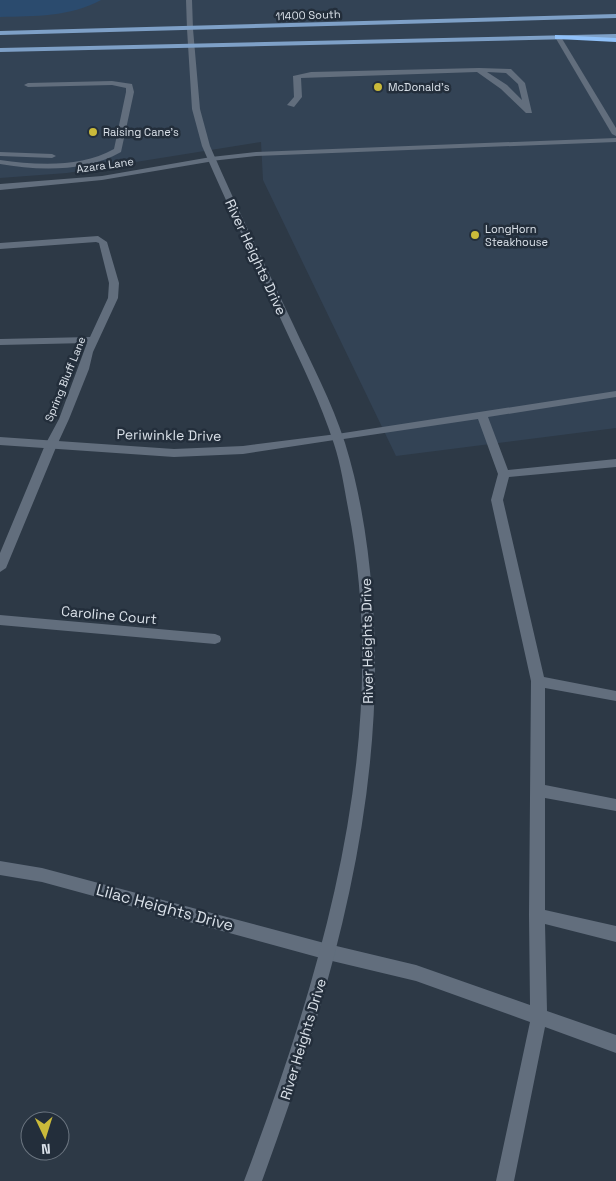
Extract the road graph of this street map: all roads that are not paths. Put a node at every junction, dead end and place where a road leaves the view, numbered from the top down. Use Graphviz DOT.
graph roads {
  1 [pos="189,0"];
  2 [pos="616,16"];
  3 [pos="190,28"];
  4 [pos="0,33"];
  5 [pos="616,36"];
  6 [pos="558,37"];
  7 [pos="616,40"];
  8 [pos="191,44"];
  9 [pos="0,50"];
  10 [pos="479,70"];
  11 [pos="28,85"];
  12 [pos="291,104"];
  13 [pos="616,134"];
  14 [pos="616,140"];
  15 [pos="0,154"];
  16 [pos="212,159"];
  17 [pos="101,160"];
  18 [pos="0,162"];
  19 [pos="0,187"];
  20 [pos="0,246"];
  21 [pos="94,340"];
  22 [pos="0,342"];
  23 [pos="616,394"];
  24 [pos="482,414"];
  25 [pos="337,437"];
  26 [pos="0,441"];
  27 [pos="51,445"];
  28 [pos="616,463"];
  29 [pos="504,474"];
  30 [pos="0,568"];
  31 [pos="0,620"];
  32 [pos="215,639"];
  33 [pos="538,681"];
  34 [pos="616,696"];
  35 [pos="537,790"];
  36 [pos="616,805"];
  37 [pos="0,868"];
  38 [pos="537,915"];
  39 [pos="616,934"];
  40 [pos="328,952"];
  41 [pos="539,1017"];
  42 [pos="616,1044"];
  43 [pos="254,1181"];
  44 [pos="505,1181"];
  1 -- 3 [label="street, River Heights Drive"];
  2 -- 3 [label="main road, 11400 South"];
  3 -- 4 [label="main road, 11400 South"];
  3 -- 8 [label="street, River Heights Drive"];
  5 -- 6 [label="main road, 11400 South"];
  6 -- 7 [label="highway"];
  6 -- 8 [label="main road, 11400 South"];
  6 -- 13 [label="street"];
  8 -- 9 [label="main road, 11400 South"];
  8 -- 16 [label="street, River Heights Drive"];
  10 -- 10 [label="street"];
  10 -- 12 [label="street"];
  11 -- 17 [label="street"];
  14 -- 16 [label="street, Azara Lane"];
  15 -- 17 [label="street"];
  16 -- 19 [label="street, Azara Lane"];
  16 -- 25 [label="street, River Heights Drive"];
  17 -- 18 [label="street"];
  20 -- 21 [label="street, Spring Bluff Lane"];
  21 -- 22 [label="street"];
  21 -- 27 [label="street, Spring Bluff Lane"];
  23 -- 24 [label="street, Periwinkle Drive"];
  24 -- 25 [label="street, Periwinkle Drive"];
  24 -- 29 [label="street"];
  25 -- 27 [label="street, Periwinkle Drive"];
  25 -- 40 [label="street, River Heights Drive"];
  26 -- 27 [label="street, Periwinkle Drive"];
  27 -- 30 [label="street, Spring Bluff Lane"];
  28 -- 29 [label="street"];
  29 -- 33 [label="street"];
  31 -- 32 [label="street, Caroline Court"];
  33 -- 34 [label="street"];
  33 -- 35 [label="street"];
  35 -- 36 [label="street"];
  35 -- 38 [label="street"];
  37 -- 40 [label="street, Lilac Heights Drive"];
  38 -- 39 [label="street"];
  38 -- 41 [label="street"];
  40 -- 41 [label="street, Lilac Heights Drive"];
  40 -- 43 [label="street, River Heights Drive"];
  41 -- 42 [label="street, Lilac Heights Drive"];
  41 -- 44 [label="street"];
}
